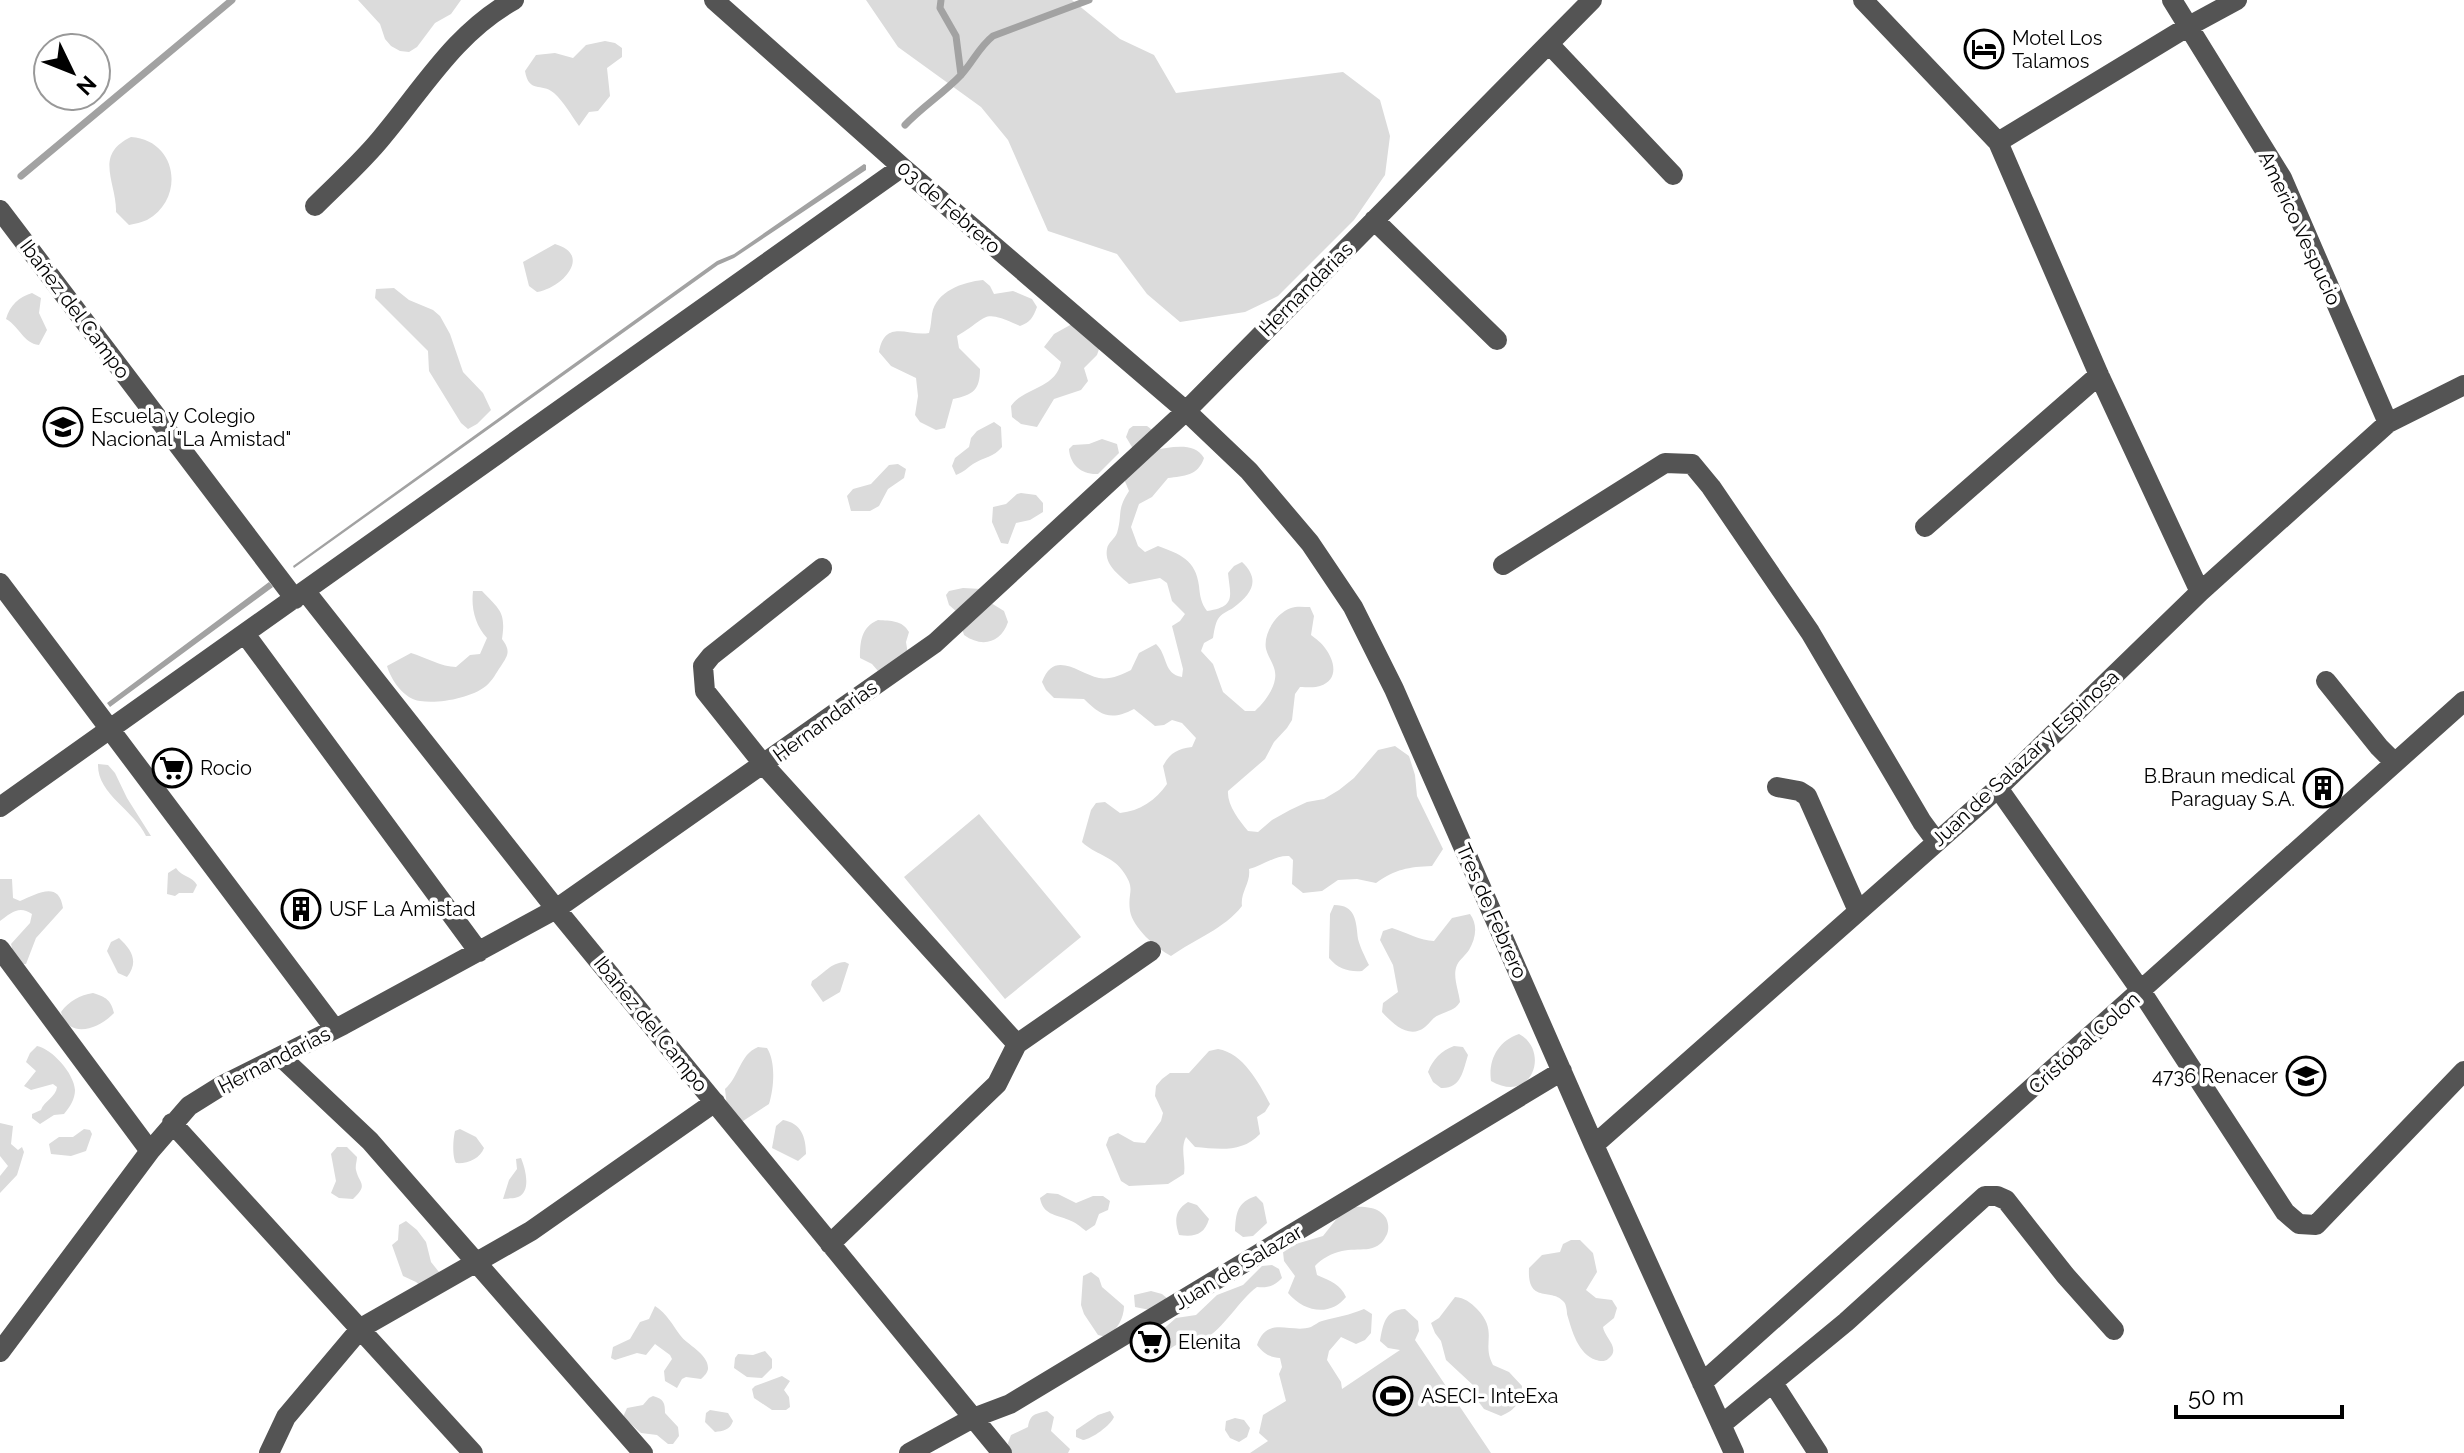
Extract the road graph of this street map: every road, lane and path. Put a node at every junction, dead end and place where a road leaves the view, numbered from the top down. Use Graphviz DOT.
graph roads {
  1 [pos="514,0"];
  2 [pos="714,0"];
  3 [pos="1592,0"];
  4 [pos="1863,0"];
  5 [pos="2172,0"];
  6 [pos="2237,0"];
  7 [pos="2189,26"];
  8 [pos="1549,44"];
  9 [pos="1998,142"];
  10 [pos="902,167"];
  11 [pos="1673,175"];
  12 [pos="315,206"];
  13 [pos="0,210"];
  14 [pos="1374,220"];
  15 [pos="1497,340"];
  16 [pos="2099,375"];
  17 [pos="2464,385"];
  18 [pos="1186,411"];
  19 [pos="2388,423"];
  20 [pos="1925,527"];
  21 [pos="1503,565"];
  22 [pos="822,568"];
  23 [pos="0,583"];
  24 [pos="2200,592"];
  25 [pos="301,595"];
  26 [pos="245,634"];
  27 [pos="2326,681"];
  28 [pos="2464,701"];
  29 [pos="110,727"];
  30 [pos="2395,763"];
  31 [pos="764,765"];
  32 [pos="1777,787"];
  33 [pos="1998,788"];
  34 [pos="0,807"];
  35 [pos="1936,841"];
  36 [pos="556,909"];
  37 [pos="1858,911"];
  38 [pos="0,949"];
  39 [pos="1151,951"];
  40 [pos="479,952"];
  41 [pos="2141,991"];
  42 [pos="335,1029"];
  43 [pos="1017,1044"];
  44 [pos="281,1057"];
  45 [pos="1562,1071"];
  46 [pos="2464,1071"];
  47 [pos="715,1102"];
  48 [pos="172,1123"];
  49 [pos="1594,1145"];
  50 [pos="150,1151"];
  51 [pos="830,1244"];
  52 [pos="476,1262"];
  53 [pos="361,1328"];
  54 [pos="2114,1330"];
  55 [pos="4,1335"];
  56 [pos="1702,1383"];
  57 [pos="1773,1383"];
  58 [pos="973,1418"];
  59 [pos="1721,1425"];
  60 [pos="269,1453"];
  61 [pos="473,1453"];
  62 [pos="643,1453"];
  63 [pos="909,1453"];
  64 [pos="1002,1453"];
  65 [pos="1734,1453"];
  66 [pos="1818,1453"];
  1 -- 12 [label="street"];
  2 -- 10 [label="street, 03 de Febrero"];
  3 -- 8 [label="street, Hernandarias"];
  4 -- 9 [label="street"];
  5 -- 7 [label="street, Americo Vespucio"];
  6 -- 7 [label="street"];
  7 -- 9 [label="street"];
  7 -- 19 [label="street, Americo Vespucio"];
  8 -- 11 [label="street"];
  8 -- 14 [label="street, Hernandarias"];
  9 -- 16 [label="street"];
  10 -- 18 [label="street, 03 de Febrero"];
  10 -- 25 [label="street"];
  13 -- 25 [label="street, Ibañez del Campo"];
  14 -- 15 [label="street"];
  14 -- 18 [label="street, Hernandarias"];
  16 -- 20 [label="street"];
  16 -- 24 [label="street"];
  17 -- 19 [label="street, Juan de Salazar y Espinosa"];
  18 -- 31 [label="street, Hernandarias"];
  18 -- 45 [label="street, Tres de Febrero"];
  19 -- 24 [label="street, Juan de Salazar y Espinosa"];
  21 -- 35 [label="street"];
  22 -- 31 [label="street"];
  23 -- 29 [label="street"];
  24 -- 33 [label="street, Juan de Salazar y Espinosa"];
  25 -- 26 [label="street"];
  25 -- 36 [label="street, Ibañez del Campo"];
  26 -- 29 [label="street"];
  26 -- 40 [label="street"];
  27 -- 30 [label="street"];
  28 -- 30 [label="street, Cristóbal Colon"];
  29 -- 34 [label="street"];
  29 -- 42 [label="street"];
  30 -- 41 [label="street, Cristóbal Colon"];
  31 -- 36 [label="street, Hernandarias"];
  31 -- 43 [label="street"];
  32 -- 37 [label="street"];
  33 -- 35 [label="street, Juan de Salazar y Espinosa"];
  33 -- 41 [label="street"];
  35 -- 37 [label="street, Juan de Salazar y Espinosa"];
  36 -- 40 [label="street, Hernandarias"];
  36 -- 47 [label="street, Ibañez del Campo"];
  37 -- 49 [label="street, Juan de Salazar y Espinosa"];
  38 -- 50 [label="street"];
  39 -- 43 [label="street"];
  40 -- 42 [label="street, Hernandarias"];
  41 -- 46 [label="street"];
  41 -- 56 [label="street, Cristóbal Colon"];
  42 -- 44 [label="street, Hernandarias"];
  43 -- 51 [label="street"];
  44 -- 48 [label="street, Hernandarias"];
  44 -- 52 [label="street"];
  45 -- 49 [label="street, Tres de Febrero"];
  45 -- 58 [label="street, Juan de Salazar"];
  47 -- 51 [label="street, Ibañez del Campo"];
  47 -- 52 [label="street"];
  48 -- 50 [label="street, Hernandarias"];
  48 -- 53 [label="street"];
  49 -- 56 [label="street, Tres de Febrero"];
  50 -- 55 [label="street, Hernandarias"];
  51 -- 58 [label="street, Ibañez del Campo"];
  52 -- 53 [label="street"];
  52 -- 62 [label="street"];
  53 -- 60 [label="street"];
  53 -- 61 [label="street"];
  54 -- 57 [label="street"];
  56 -- 59 [label="street, Tres de Febrero"];
  57 -- 59 [label="street"];
  57 -- 66 [label="street"];
  58 -- 63 [label="street, Juan de Salazar"];
  58 -- 64 [label="street, Ibañez del Campo"];
  59 -- 65 [label="street, Tres de Febrero"];
}
